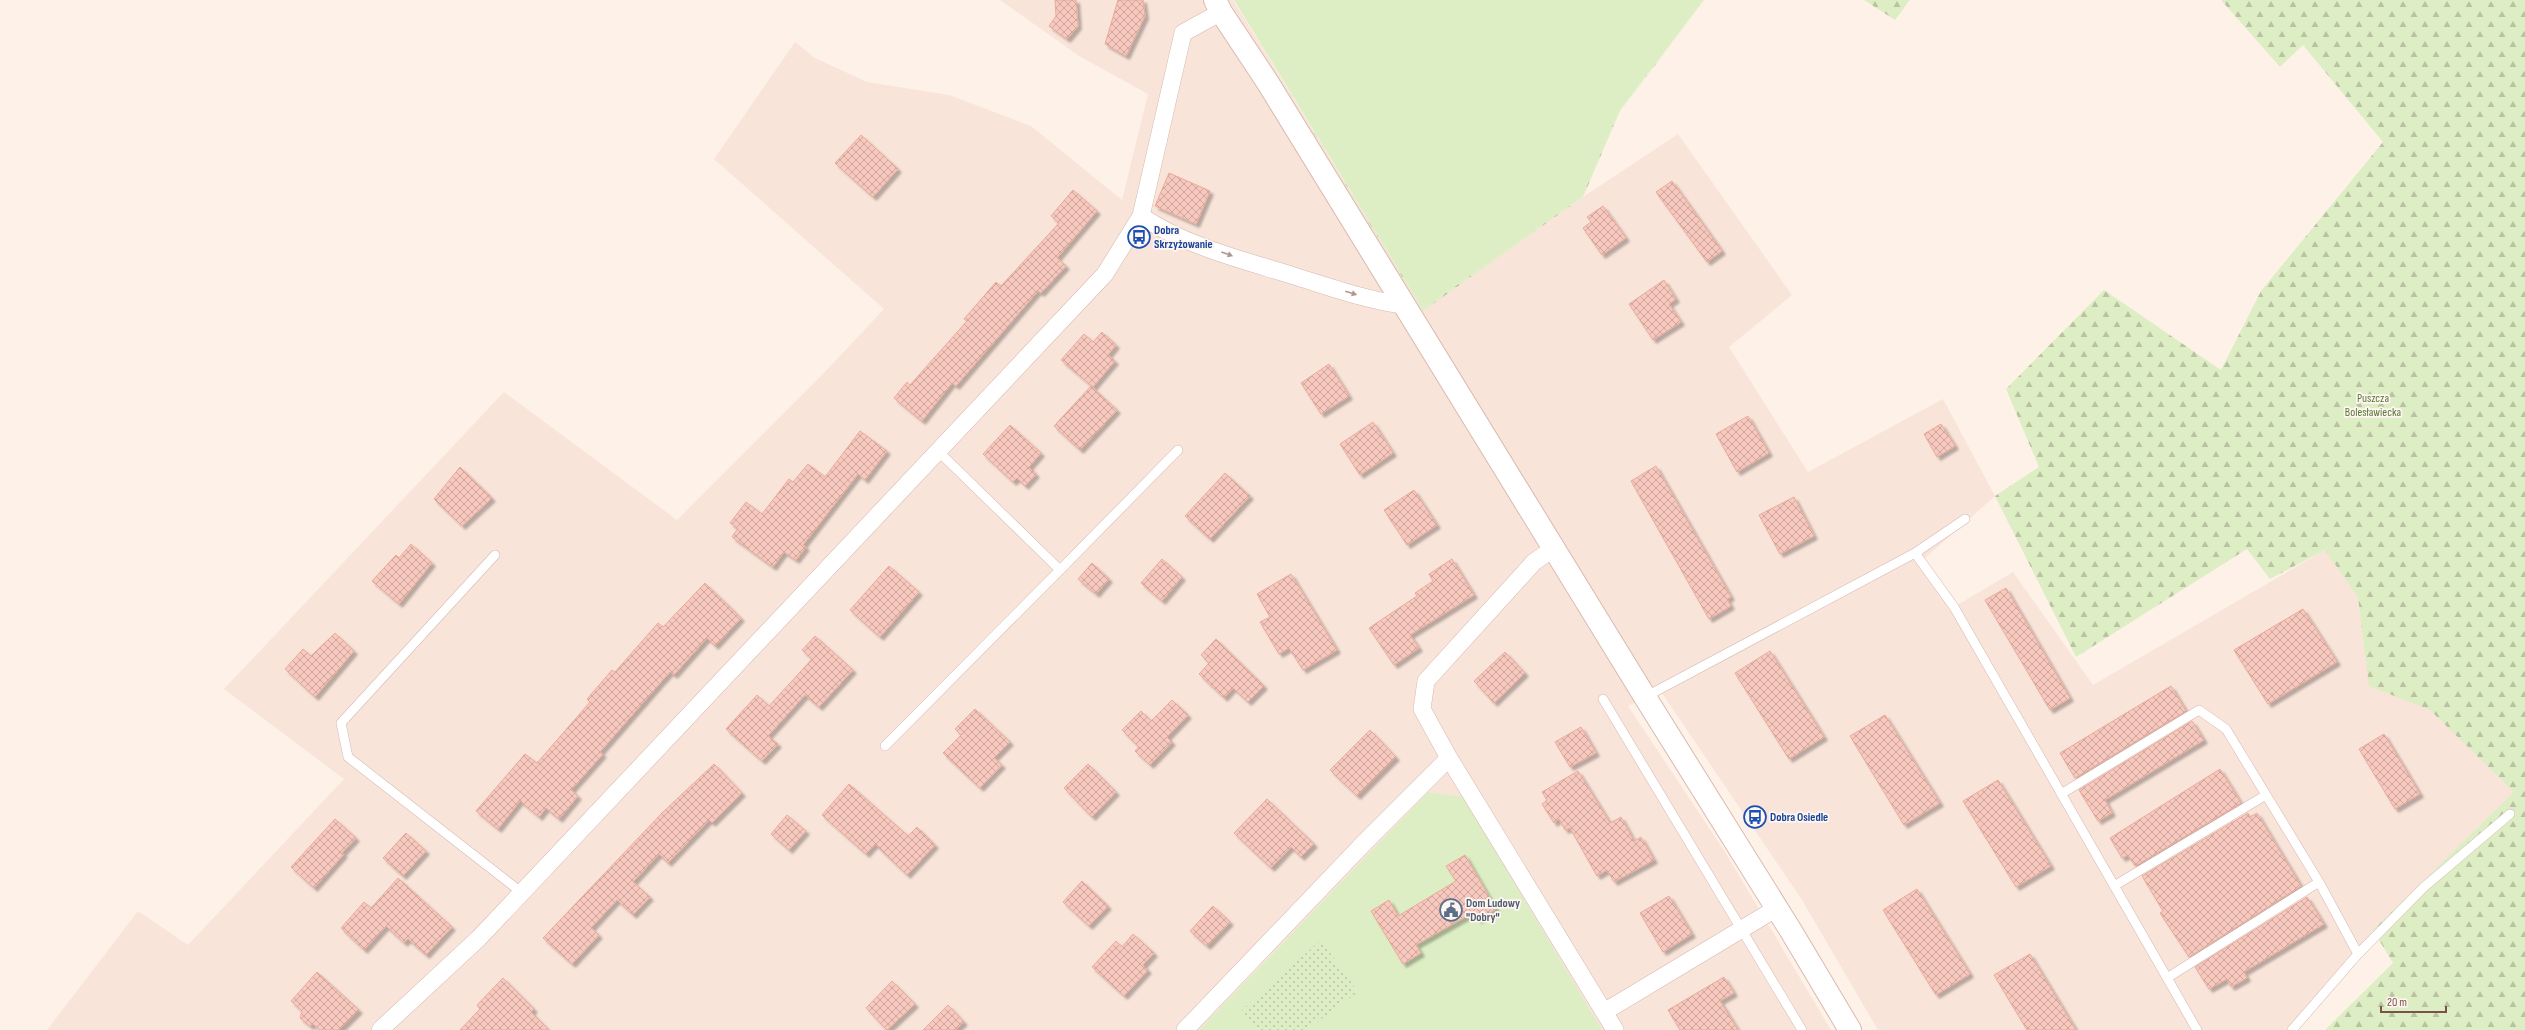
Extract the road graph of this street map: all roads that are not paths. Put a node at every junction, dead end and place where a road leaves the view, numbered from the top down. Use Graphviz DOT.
graph roads {
  1 [pos="1218,6"];
  2 [pos="1141,216"];
  3 [pos="1403,305"];
  4 [pos="1178,450"];
  5 [pos="938,451"];
  6 [pos="1965,519"];
  7 [pos="1554,548"];
  8 [pos="1915,553"];
  9 [pos="495,555"];
  10 [pos="1060,570"];
  11 [pos="1645,697"];
  12 [pos="1603,699"];
  13 [pos="885,746"];
  14 [pos="1449,758"];
  15 [pos="2061,794"];
  16 [pos="2266,795"];
  17 [pos="2510,814"];
  18 [pos="2318,882"];
  19 [pos="2114,886"];
  20 [pos="521,892"];
  21 [pos="1777,908"];
  22 [pos="1741,930"];
  23 [pos="2358,954"];
  24 [pos="2167,978"];
  25 [pos="1604,1012"];
  26 [pos="380,1030"];
  27 [pos="1185,1030"];
  28 [pos="1615,1030"];
  29 [pos="1802,1030"];
  30 [pos="1850,1030"];
  31 [pos="2197,1030"];
  32 [pos="2292,1030"];
  1 -- 2 [label="street"];
  1 -- 3 [label="main road"];
  2 -- 3 [label="street, one-way"];
  2 -- 5 [label="street"];
  3 -- 7 [label="main road"];
  4 -- 10 [label="lane"];
  5 -- 10 [label="lane"];
  5 -- 20 [label="street"];
  6 -- 8 [label="lane"];
  7 -- 11 [label="main road"];
  7 -- 14 [label="street"];
  8 -- 11 [label="lane"];
  8 -- 15 [label="lane"];
  9 -- 20 [label="lane"];
  10 -- 13 [label="lane"];
  11 -- 21 [label="main road"];
  12 -- 22 [label="lane"];
  14 -- 25 [label="street"];
  14 -- 27 [label="street"];
  15 -- 16 [label="lane"];
  15 -- 19 [label="lane"];
  16 -- 18 [label="lane"];
  16 -- 19 [label="lane"];
  17 -- 23 [label="lane"];
  18 -- 23 [label="lane"];
  18 -- 24 [label="lane"];
  19 -- 24 [label="lane"];
  20 -- 26 [label="street"];
  21 -- 22 [label="street"];
  21 -- 30 [label="main road"];
  22 -- 25 [label="street"];
  22 -- 29 [label="lane"];
  23 -- 32 [label="lane"];
  24 -- 31 [label="lane"];
  25 -- 28 [label="street"];
}
